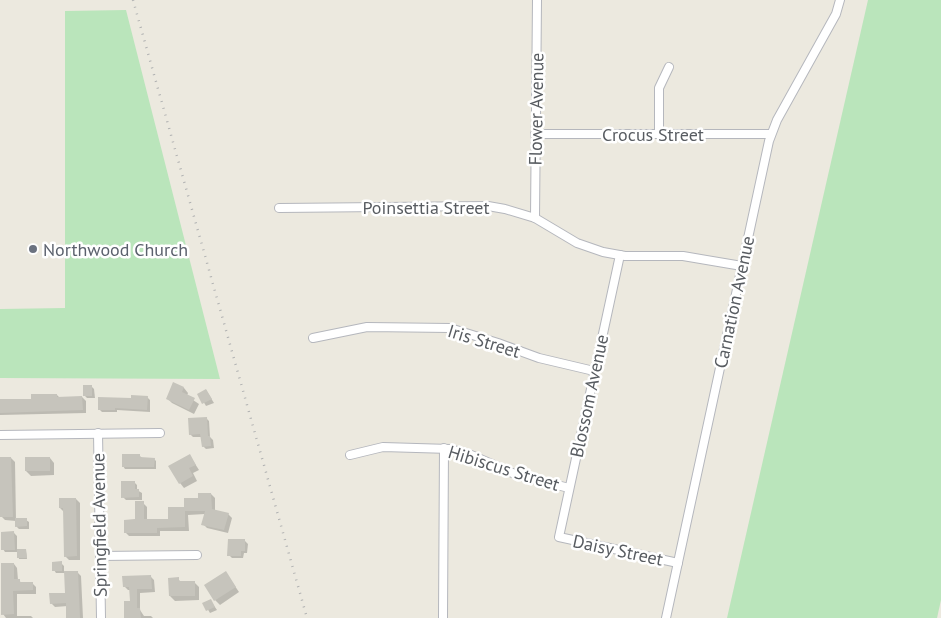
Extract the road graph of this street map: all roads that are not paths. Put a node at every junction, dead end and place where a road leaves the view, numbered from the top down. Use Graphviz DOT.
graph roads {
  1 [pos="537,0"];
  2 [pos="840,0"];
  3 [pos="669,67"];
  4 [pos="535,134"];
  5 [pos="659,134"];
  6 [pos="771,134"];
  7 [pos="279,208"];
  8 [pos="535,218"];
  9 [pos="620,256"];
  10 [pos="742,266"];
  11 [pos="313,338"];
  12 [pos="594,371"];
  13 [pos="98,433"];
  14 [pos="160,433"];
  15 [pos="0,435"];
  16 [pos="444,448"];
  17 [pos="350,455"];
  18 [pos="570,488"];
  19 [pos="559,537"];
  20 [pos="197,555"];
  21 [pos="100,556"];
  22 [pos="678,564"];
  23 [pos="100,618"];
  24 [pos="443,618"];
  25 [pos="666,618"];
  1 -- 4 [label="street, Flower Avenue"];
  2 -- 6 [label="street, Carnation Avenue"];
  3 -- 5 [label="street"];
  4 -- 5 [label="street, Crocus Street"];
  4 -- 8 [label="street, Flower Avenue"];
  5 -- 6 [label="street, Crocus Street"];
  6 -- 10 [label="street, Carnation Avenue"];
  7 -- 8 [label="street, Poinsettia Street"];
  8 -- 9 [label="street, Poinsettia Street"];
  9 -- 10 [label="street, Poinsettia Street"];
  9 -- 12 [label="street, Blossom Avenue"];
  10 -- 22 [label="street, Carnation Avenue"];
  11 -- 12 [label="street, Iris Street"];
  12 -- 18 [label="street, Blossom Avenue"];
  13 -- 14 [label="street"];
  13 -- 15 [label="street"];
  13 -- 21 [label="street, Springfield Avenue"];
  16 -- 17 [label="street, Hibiscus Street"];
  16 -- 18 [label="street, Hibiscus Street"];
  16 -- 24 [label="street"];
  18 -- 19 [label="street, Blossom Avenue"];
  19 -- 22 [label="street, Daisy Street"];
  20 -- 21 [label="street"];
  21 -- 23 [label="street, Springfield Avenue"];
  22 -- 25 [label="street, Carnation Avenue"];
}
